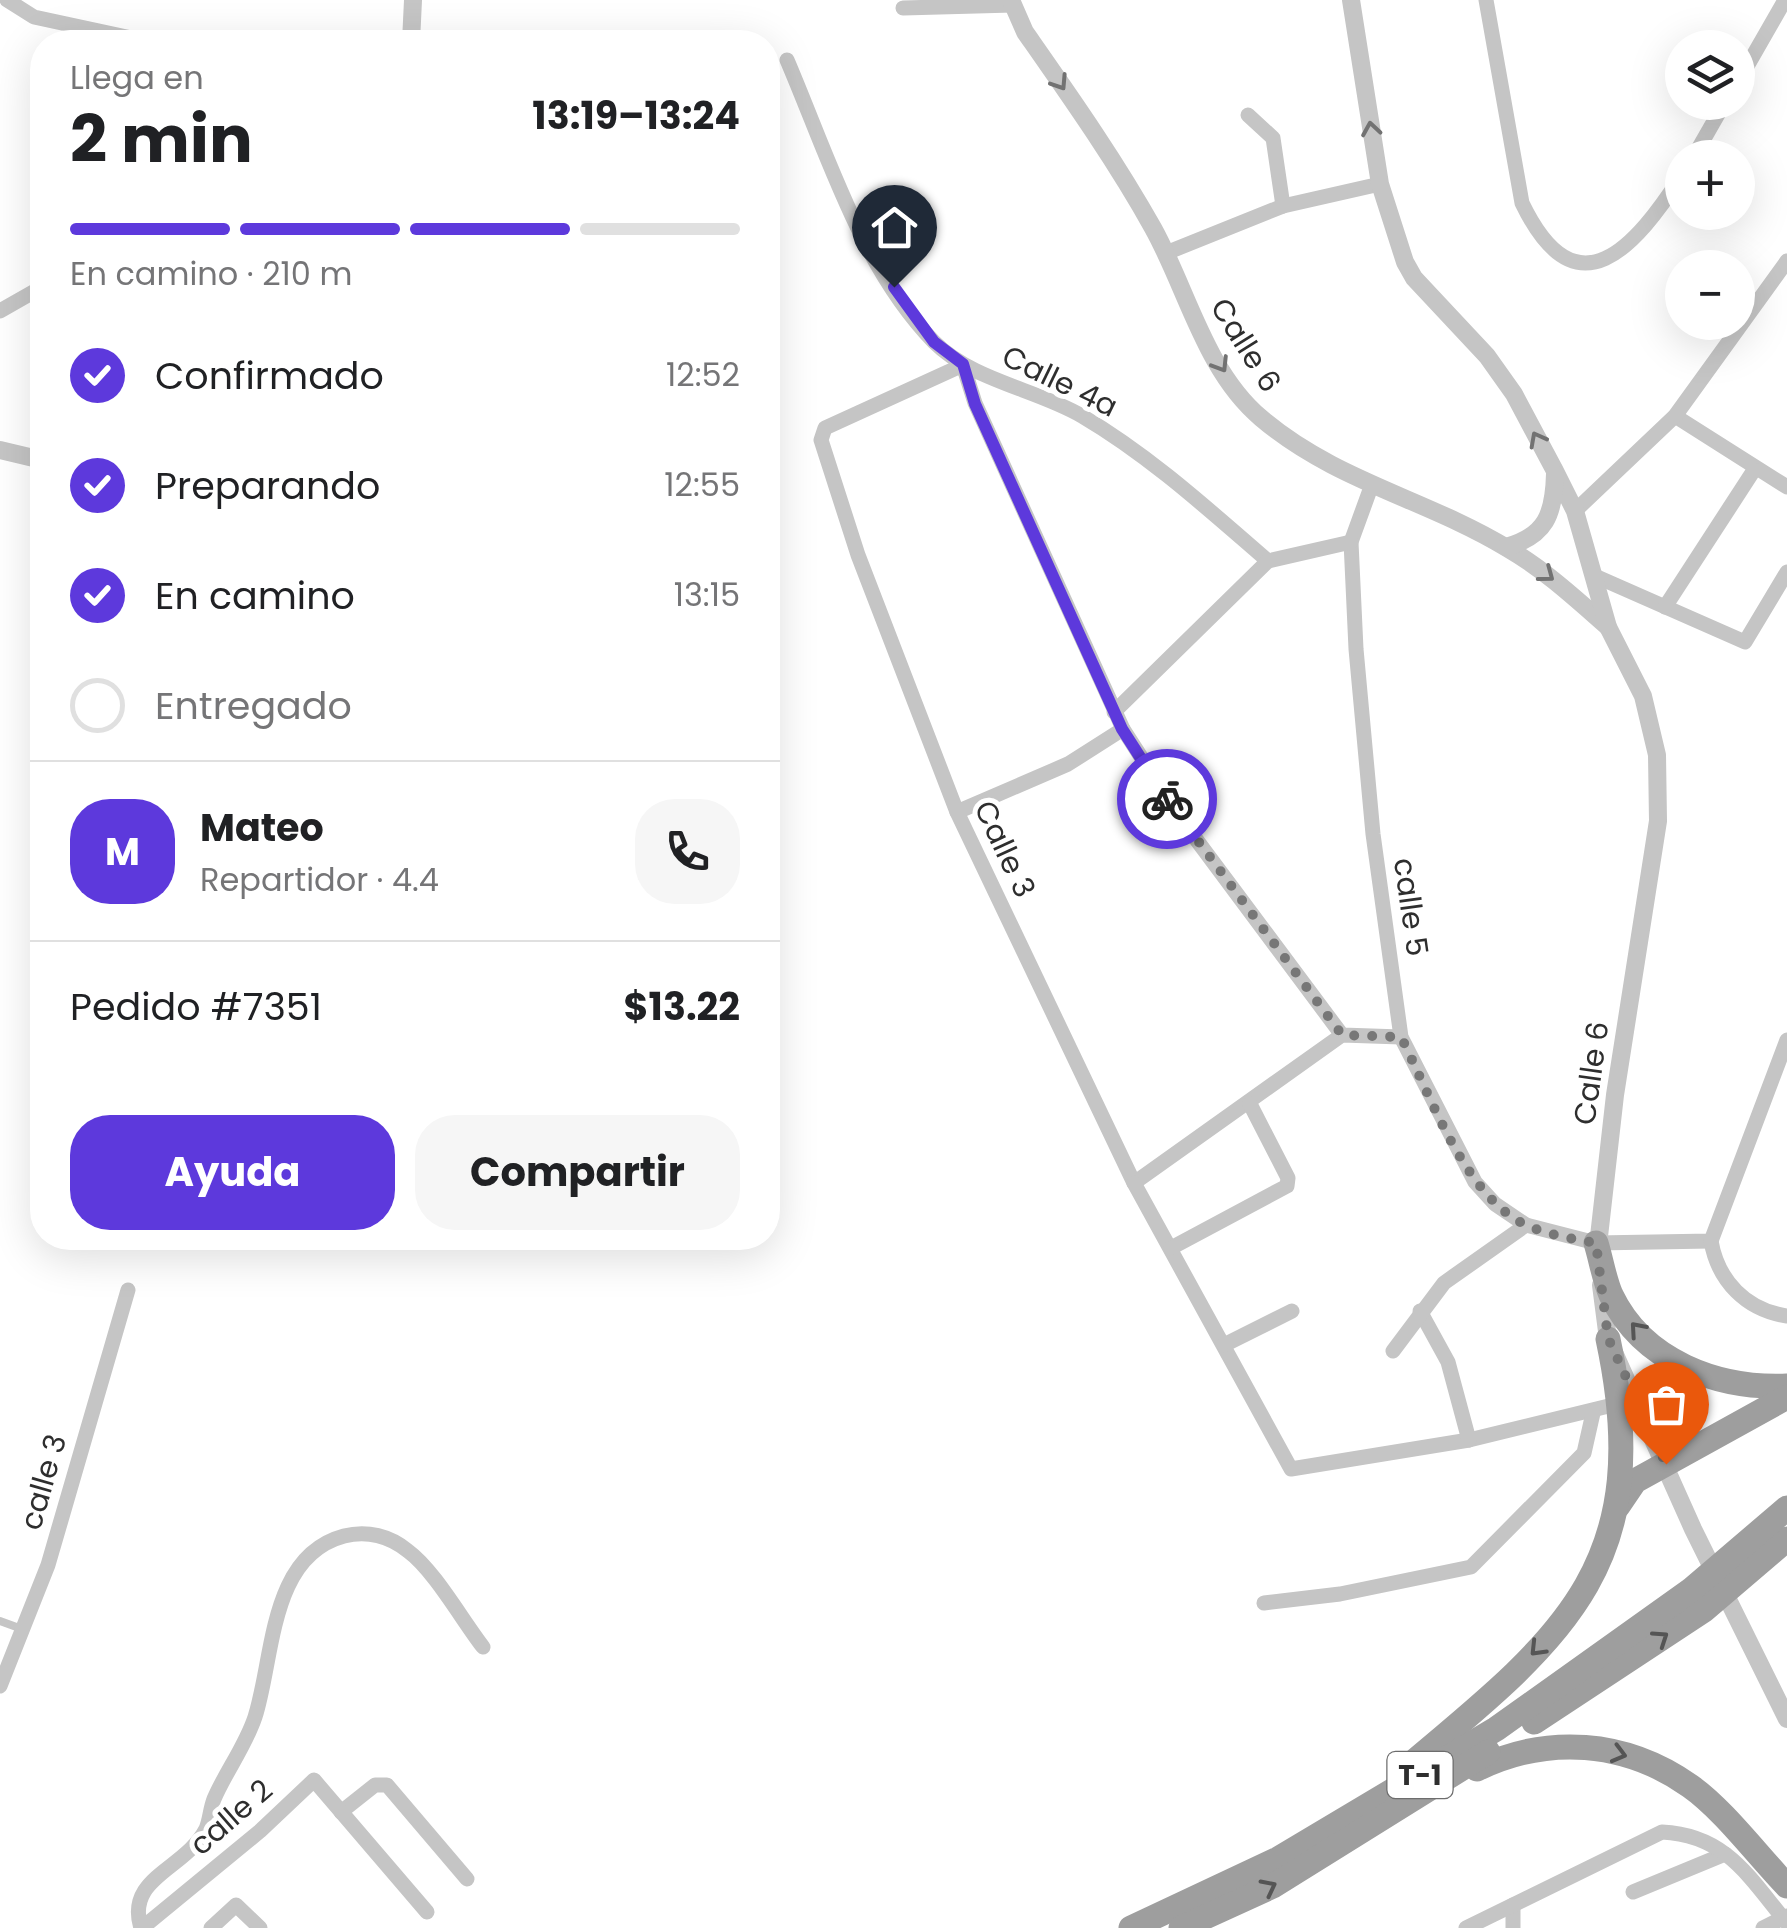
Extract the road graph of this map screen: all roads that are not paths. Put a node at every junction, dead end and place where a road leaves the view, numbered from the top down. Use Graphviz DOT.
graph roads {
  1 [pos="7,0"];
  2 [pos="413,0"];
  3 [pos="1351,0"];
  4 [pos="1486,0"];
  5 [pos="1785,0"];
  6 [pos="1012,3"];
  7 [pos="903,8"];
  8 [pos="88,30"];
  9 [pos="412,30"];
  10 [pos="1755,52"];
  11 [pos="787,60"];
  12 [pos="1248,115"];
  13 [pos="1380,184"];
  14 [pos="1665,201"];
  15 [pos="1283,206"];
  16 [pos="1166,253"];
  17 [pos="1787,261"];
  18 [pos="30,294"];
  19 [pos="0,311"];
  20 [pos="963,364"];
  21 [pos="1675,416"];
  22 [pos="0,450"];
  23 [pos="30,457"];
  24 [pos="1754,470"];
  25 [pos="1555,472"];
  26 [pos="1371,487"];
  27 [pos="1787,487"];
  28 [pos="1575,511"];
  29 [pos="1351,542"];
  30 [pos="1506,547"];
  31 [pos="1268,561"];
  32 [pos="1787,572"];
  33 [pos="1596,576"];
  34 [pos="1665,608"];
  35 [pos="1608,627"];
  36 [pos="1114,712"];
  37 [pos="1122,729"];
  38 [pos="957,812"];
  39 [pos="1342,1035"];
  40 [pos="1401,1037"];
  41 [pos="1787,1040"];
  42 [pos="1250,1104"];
  43 [pos="1134,1184"];
  44 [pos="1526,1225"];
  45 [pos="1711,1241"];
  46 [pos="1596,1243"];
  47 [pos="1171,1248"];
  48 [pos="128,1290"];
  49 [pos="1292,1311"];
  50 [pos="1420,1311"];
  51 [pos="1787,1316"];
  52 [pos="1608,1338"];
  53 [pos="1224,1345"];
  54 [pos="1393,1351"];
  55 [pos="1787,1386"];
  56 [pos="1787,1397"];
  57 [pos="1628,1401"];
  58 [pos="1593,1413"];
  59 [pos="1469,1440"];
  60 [pos="1666,1464"];
  61 [pos="1618,1506"];
  62 [pos="1787,1508"];
  63 [pos="1787,1539"];
  64 [pos="1741,1564"];
  65 [pos="1697,1600"];
  66 [pos="1264,1604"];
  67 [pos="0,1621"];
  68 [pos="22,1629"];
  69 [pos="483,1647"];
  70 [pos="0,1686"];
  71 [pos="1787,1719"];
  72 [pos="1427,1793"];
  73 [pos="341,1812"];
  74 [pos="1342,1821"];
  75 [pos="1725,1854"];
  76 [pos="467,1878"];
  77 [pos="1787,1886"];
  78 [pos="1633,1892"];
  79 [pos="1513,1905"];
  80 [pos="427,1912"];
  81 [pos="1786,1919"];
  82 [pos="142,1928"];
  83 [pos="211,1928"];
  84 [pos="260,1928"];
  85 [pos="1131,1928"];
  86 [pos="1180,1928"];
  87 [pos="1466,1928"];
  88 [pos="1514,1928"];
  89 [pos="1763,1928"];
  1 -- 8 [label="street"];
  2 -- 9 [label="street"];
  13 -- 3 [label="street, Calle 6, one-way"];
  4 -- 14 [label="street"];
  5 -- 10 [label="street"];
  6 -- 7 [label="street"];
  6 -- 16 [label="street, Calle 6, one-way"];
  11 -- 20 [label="street, Calle 4a"];
  12 -- 15 [label="street"];
  13 -- 15 [label="street"];
  25 -- 13 [label="street, Calle 6, one-way"];
  15 -- 16 [label="street"];
  16 -- 26 [label="street, Calle 6, one-way"];
  17 -- 21 [label="street"];
  18 -- 19 [label="street"];
  20 -- 31 [label="street, Calle 4a"];
  20 -- 36 [label="street"];
  20 -- 38 [label="street, Calle 3"];
  21 -- 24 [label="street"];
  21 -- 28 [label="street"];
  22 -- 23 [label="street"];
  24 -- 27 [label="street"];
  24 -- 34 [label="street"];
  25 -- 28 [label="street, Calle 6"];
  25 -- 30 [label="street"];
  26 -- 29 [label="street, calle 5"];
  26 -- 30 [label="street, Calle 6"];
  28 -- 33 [label="street, Calle 6"];
  29 -- 31 [label="street"];
  29 -- 40 [label="street, calle 5"];
  30 -- 35 [label="street, Calle 6, one-way"];
  31 -- 36 [label="street"];
  32 -- 34 [label="street"];
  33 -- 34 [label="street"];
  33 -- 35 [label="street, Calle 6"];
  35 -- 46 [label="street, Calle 6"];
  36 -- 37 [label="street"];
  37 -- 38 [label="street"];
  37 -- 39 [label="street"];
  38 -- 43 [label="street, Calle 3"];
  39 -- 40 [label="street"];
  39 -- 42 [label="street"];
  40 -- 44 [label="street, calle 5"];
  41 -- 45 [label="street"];
  42 -- 43 [label="street"];
  42 -- 47 [label="street"];
  43 -- 47 [label="street, Calle 3"];
  44 -- 46 [label="street, calle 5"];
  44 -- 50 [label="street"];
  45 -- 46 [label="street, calle 5"];
  45 -- 51 [label="street"];
  46 -- 52 [label="street, Calle 6"];
  55 -- 46 [label="highway, one-way"];
  47 -- 53 [label="street, Calle 3"];
  48 -- 68 [label="street, calle 3"];
  49 -- 53 [label="street"];
  50 -- 54 [label="street"];
  50 -- 59 [label="street"];
  52 -- 57 [label="highway"];
  53 -- 59 [label="street, Calle 3"];
  56 -- 60 [label="highway"];
  57 -- 58 [label="street"];
  57 -- 60 [label="street"];
  57 -- 61 [label="highway"];
  58 -- 59 [label="street"];
  58 -- 66 [label="street"];
  60 -- 61 [label="highway"];
  60 -- 71 [label="street"];
  61 -- 74 [label="highway, one-way"];
  62 -- 64 [label="highway, T-1"];
  63 -- 64 [label="highway, T-1"];
  64 -- 65 [label="highway, T-1"];
  72 -- 65 [label="highway, T-1, one-way"];
  65 -- 74 [label="highway, T-1"];
  67 -- 68 [label="lane"];
  68 -- 70 [label="street, calle 3"];
  69 -- 82 [label="street"];
  72 -- 77 [label="highway, one-way"];
  86 -- 72 [label="highway, T-1, one-way"];
  73 -- 76 [label="street"];
  73 -- 80 [label="street, calle 2"];
  73 -- 82 [label="street, calle 2"];
  74 -- 85 [label="highway, T-1"];
  75 -- 78 [label="street"];
  75 -- 79 [label="street"];
  75 -- 81 [label="street"];
  79 -- 87 [label="street"];
  79 -- 88 [label="street"];
  81 -- 89 [label="street"];
  83 -- 84 [label="street"];
}
